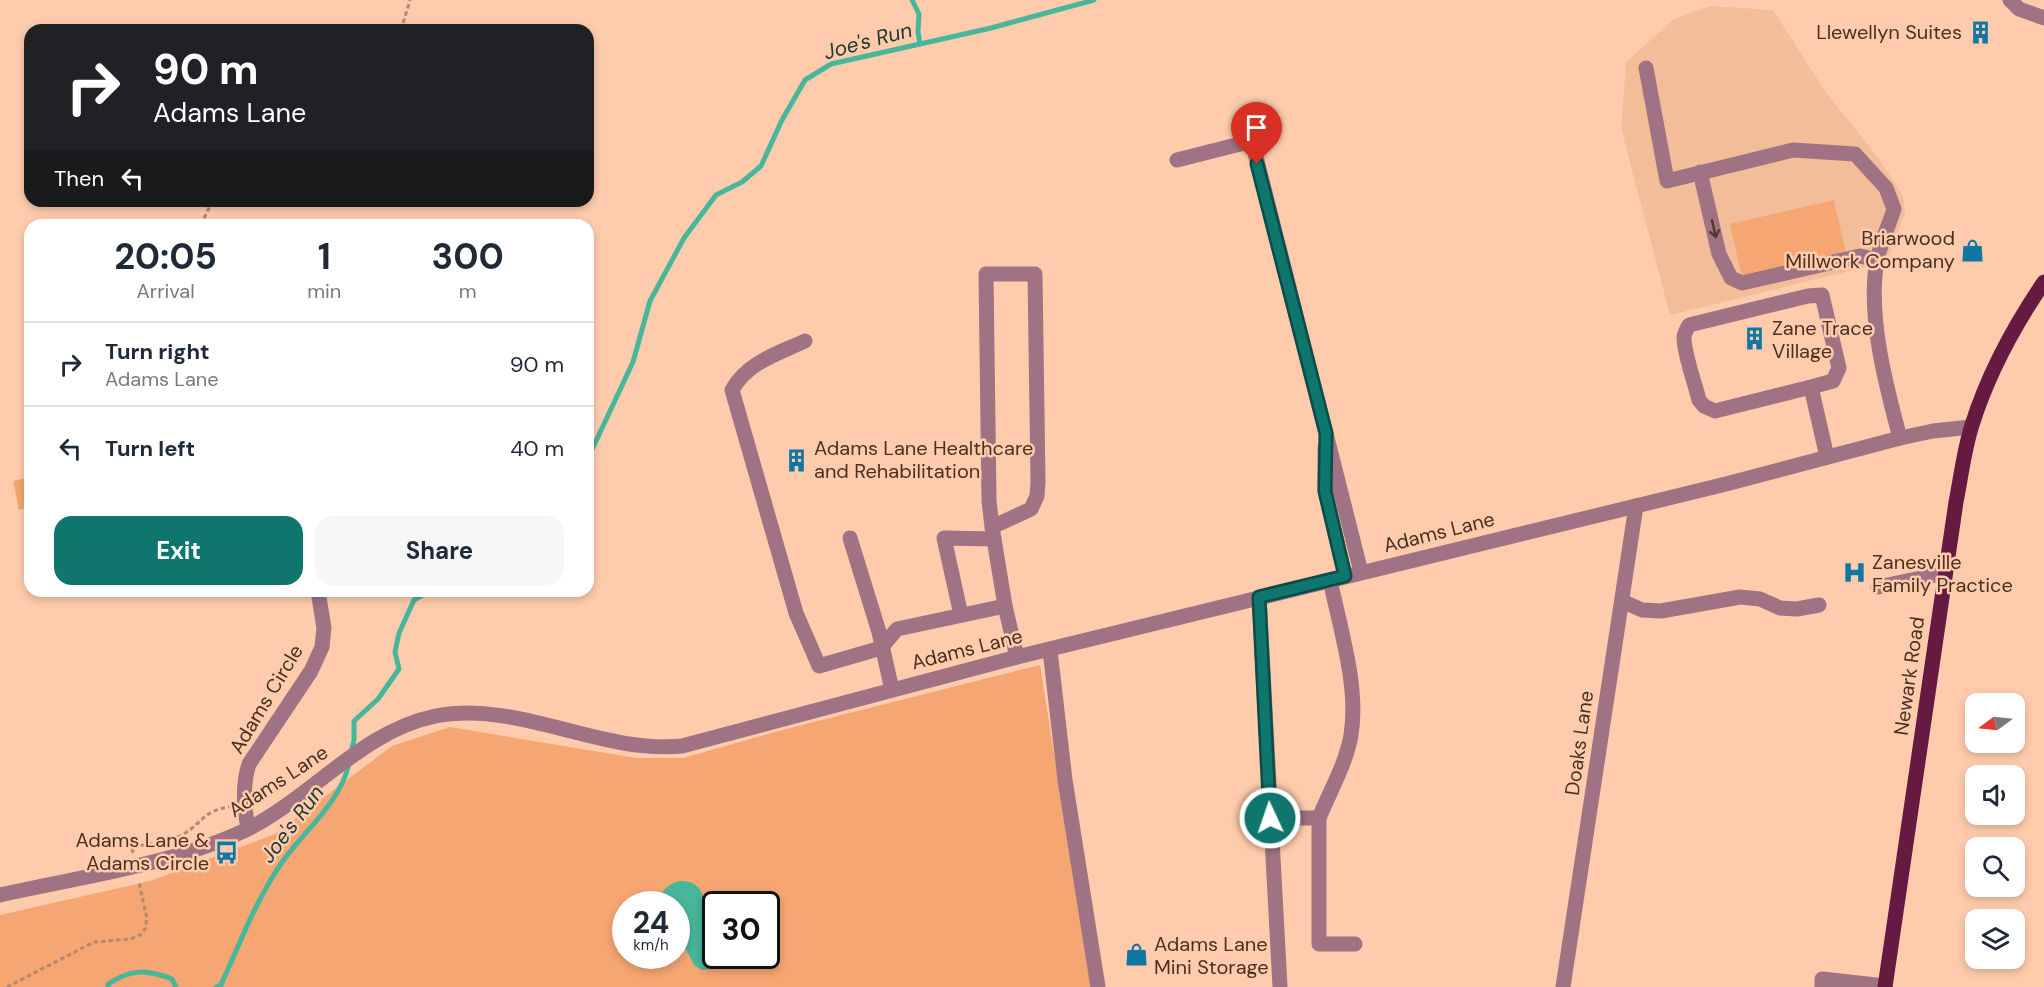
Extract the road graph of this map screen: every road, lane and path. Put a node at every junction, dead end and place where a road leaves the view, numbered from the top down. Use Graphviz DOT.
graph roads {
  1 [pos="410,0"];
  2 [pos="2010,0"];
  3 [pos="2044,18"];
  4 [pos="403,24"];
  5 [pos="1646,68"];
  6 [pos="1177,160"];
  7 [pos="1700,172"];
  8 [pos="1877,260"];
  9 [pos="2044,282"];
  10 [pos="805,341"];
  11 [pos="1811,387"];
  12 [pos="1971,427"];
  13 [pos="1326,433"];
  14 [pos="1900,438"];
  15 [pos="1827,457"];
  16 [pos="1636,506"];
  17 [pos="993,533"];
  18 [pos="850,538"];
  19 [pos="1361,572"];
  20 [pos="1945,573"];
  21 [pos="1338,578"];
  22 [pos="1878,587"];
  23 [pos="319,597"];
  24 [pos="1259,597"];
  25 [pos="1622,601"];
  26 [pos="1818,605"];
  27 [pos="1005,606"];
  28 [pos="961,615"];
  29 [pos="881,648"];
  30 [pos="1050,650"];
  31 [pos="1017,657"];
  32 [pos="892,690"];
  33 [pos="232,807"];
  34 [pos="1270,818"];
  35 [pos="1319,818"];
  36 [pos="248,829"];
  37 [pos="134,858"];
  38 [pos="138,878"];
  39 [pos="0,895"];
  40 [pos="1356,944"];
  41 [pos="7,987"];
  42 [pos="1098,987"];
  43 [pos="1280,987"];
  44 [pos="1563,987"];
  45 [pos="1822,987"];
  46 [pos="1885,987"];
  1 -- 4 [label="path"];
  2 -- 3 [label="street"];
  5 -- 7 [label="street"];
  6 -- 13 [label="street"];
  7 -- 8 [label="street, one-way"];
  7 -- 8 [label="street"];
  8 -- 14 [label="street"];
  9 -- 12 [label="main road, Newark Road"];
  10 -- 29 [label="street"];
  11 -- 11 [label="street"];
  11 -- 15 [label="street"];
  12 -- 14 [label="street, Adams Lane"];
  12 -- 20 [label="main road, Newark Road"];
  13 -- 19 [label="street"];
  13 -- 21 [label="street"];
  14 -- 15 [label="street, Adams Lane"];
  15 -- 16 [label="street, Adams Lane"];
  16 -- 19 [label="street, Adams Lane"];
  16 -- 25 [label="street, Doaks Lane"];
  17 -- 17 [label="street"];
  17 -- 27 [label="street"];
  17 -- 28 [label="street"];
  18 -- 29 [label="street"];
  19 -- 21 [label="street, Adams Lane"];
  20 -- 22 [label="street"];
  20 -- 46 [label="main road, Newark Road"];
  21 -- 24 [label="street, Adams Lane"];
  21 -- 35 [label="street"];
  23 -- 36 [label="street, Adams Circle"];
  24 -- 30 [label="street, Adams Lane"];
  24 -- 34 [label="street"];
  25 -- 26 [label="street"];
  25 -- 44 [label="street, Doaks Lane"];
  27 -- 28 [label="street"];
  27 -- 31 [label="street"];
  28 -- 29 [label="street"];
  29 -- 32 [label="street"];
  30 -- 31 [label="street, Adams Lane"];
  30 -- 42 [label="street"];
  31 -- 32 [label="street, Adams Lane"];
  32 -- 36 [label="street, Adams Lane"];
  33 -- 37 [label="path"];
  34 -- 35 [label="street"];
  34 -- 43 [label="street"];
  35 -- 40 [label="street"];
  36 -- 39 [label="street, Adams Lane"];
  38 -- 41 [label="path"];
  45 -- 46 [label="street"];
}
